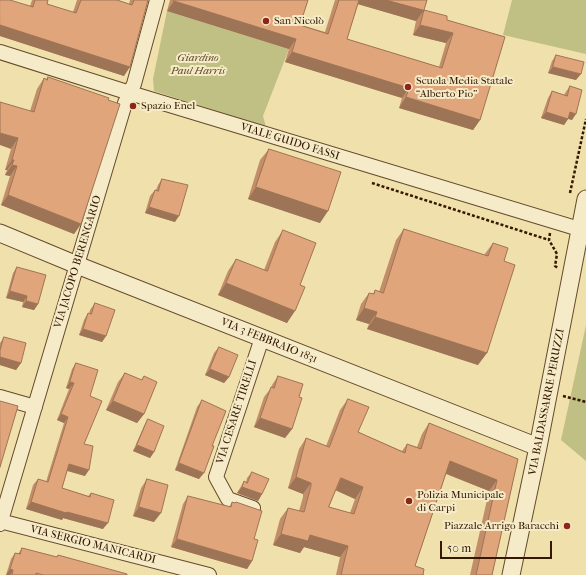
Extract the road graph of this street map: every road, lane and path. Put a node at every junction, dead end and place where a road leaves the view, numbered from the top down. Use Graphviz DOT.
graph roads {
  1 [pos="157,0"];
  2 [pos="0,52"];
  3 [pos="130,94"];
  4 [pos="586,199"];
  5 [pos="583,230"];
  6 [pos="0,233"];
  7 [pos="77,265"];
  8 [pos="262,338"];
  9 [pos="563,396"];
  10 [pos="0,397"];
  11 [pos="586,402"];
  12 [pos="35,407"];
  13 [pos="538,447"];
  14 [pos="260,510"];
  15 [pos="0,522"];
  16 [pos="209,575"];
  17 [pos="511,575"];
  1 -- 3 [label="street, VIA JACOPO BERENGARIO"];
  2 -- 3 [label="street, VIALE GUIDO FASSI"];
  3 -- 5 [label="street, VIALE GUIDO FASSI"];
  3 -- 7 [label="street, VIA JACOPO BERENGARIO"];
  4 -- 5 [label="street, VIA BALDASSARRE PERUZZI"];
  5 -- 13 [label="street, VIA BALDASSARRE PERUZZI"];
  6 -- 7 [label="street, VIA 3 FEBBRAIO 1831"];
  7 -- 8 [label="street, VIA 3 FEBBRAIO 1831"];
  7 -- 12 [label="street, VIA JACOPO BERENGARIO"];
  8 -- 13 [label="street, VIA 3 FEBBRAIO 1831"];
  8 -- 14 [label="street, VIA CESARE TIRELLI"];
  9 -- 11 [label="path"];
  10 -- 12 [label="street"];
  12 -- 15 [label="street, VIA JACOPO BERENGARIO"];
  13 -- 17 [label="street, VIA BALDASSARRE PERUZZI"];
  15 -- 16 [label="street, VIA SERGIO MANICARDI"];
}
